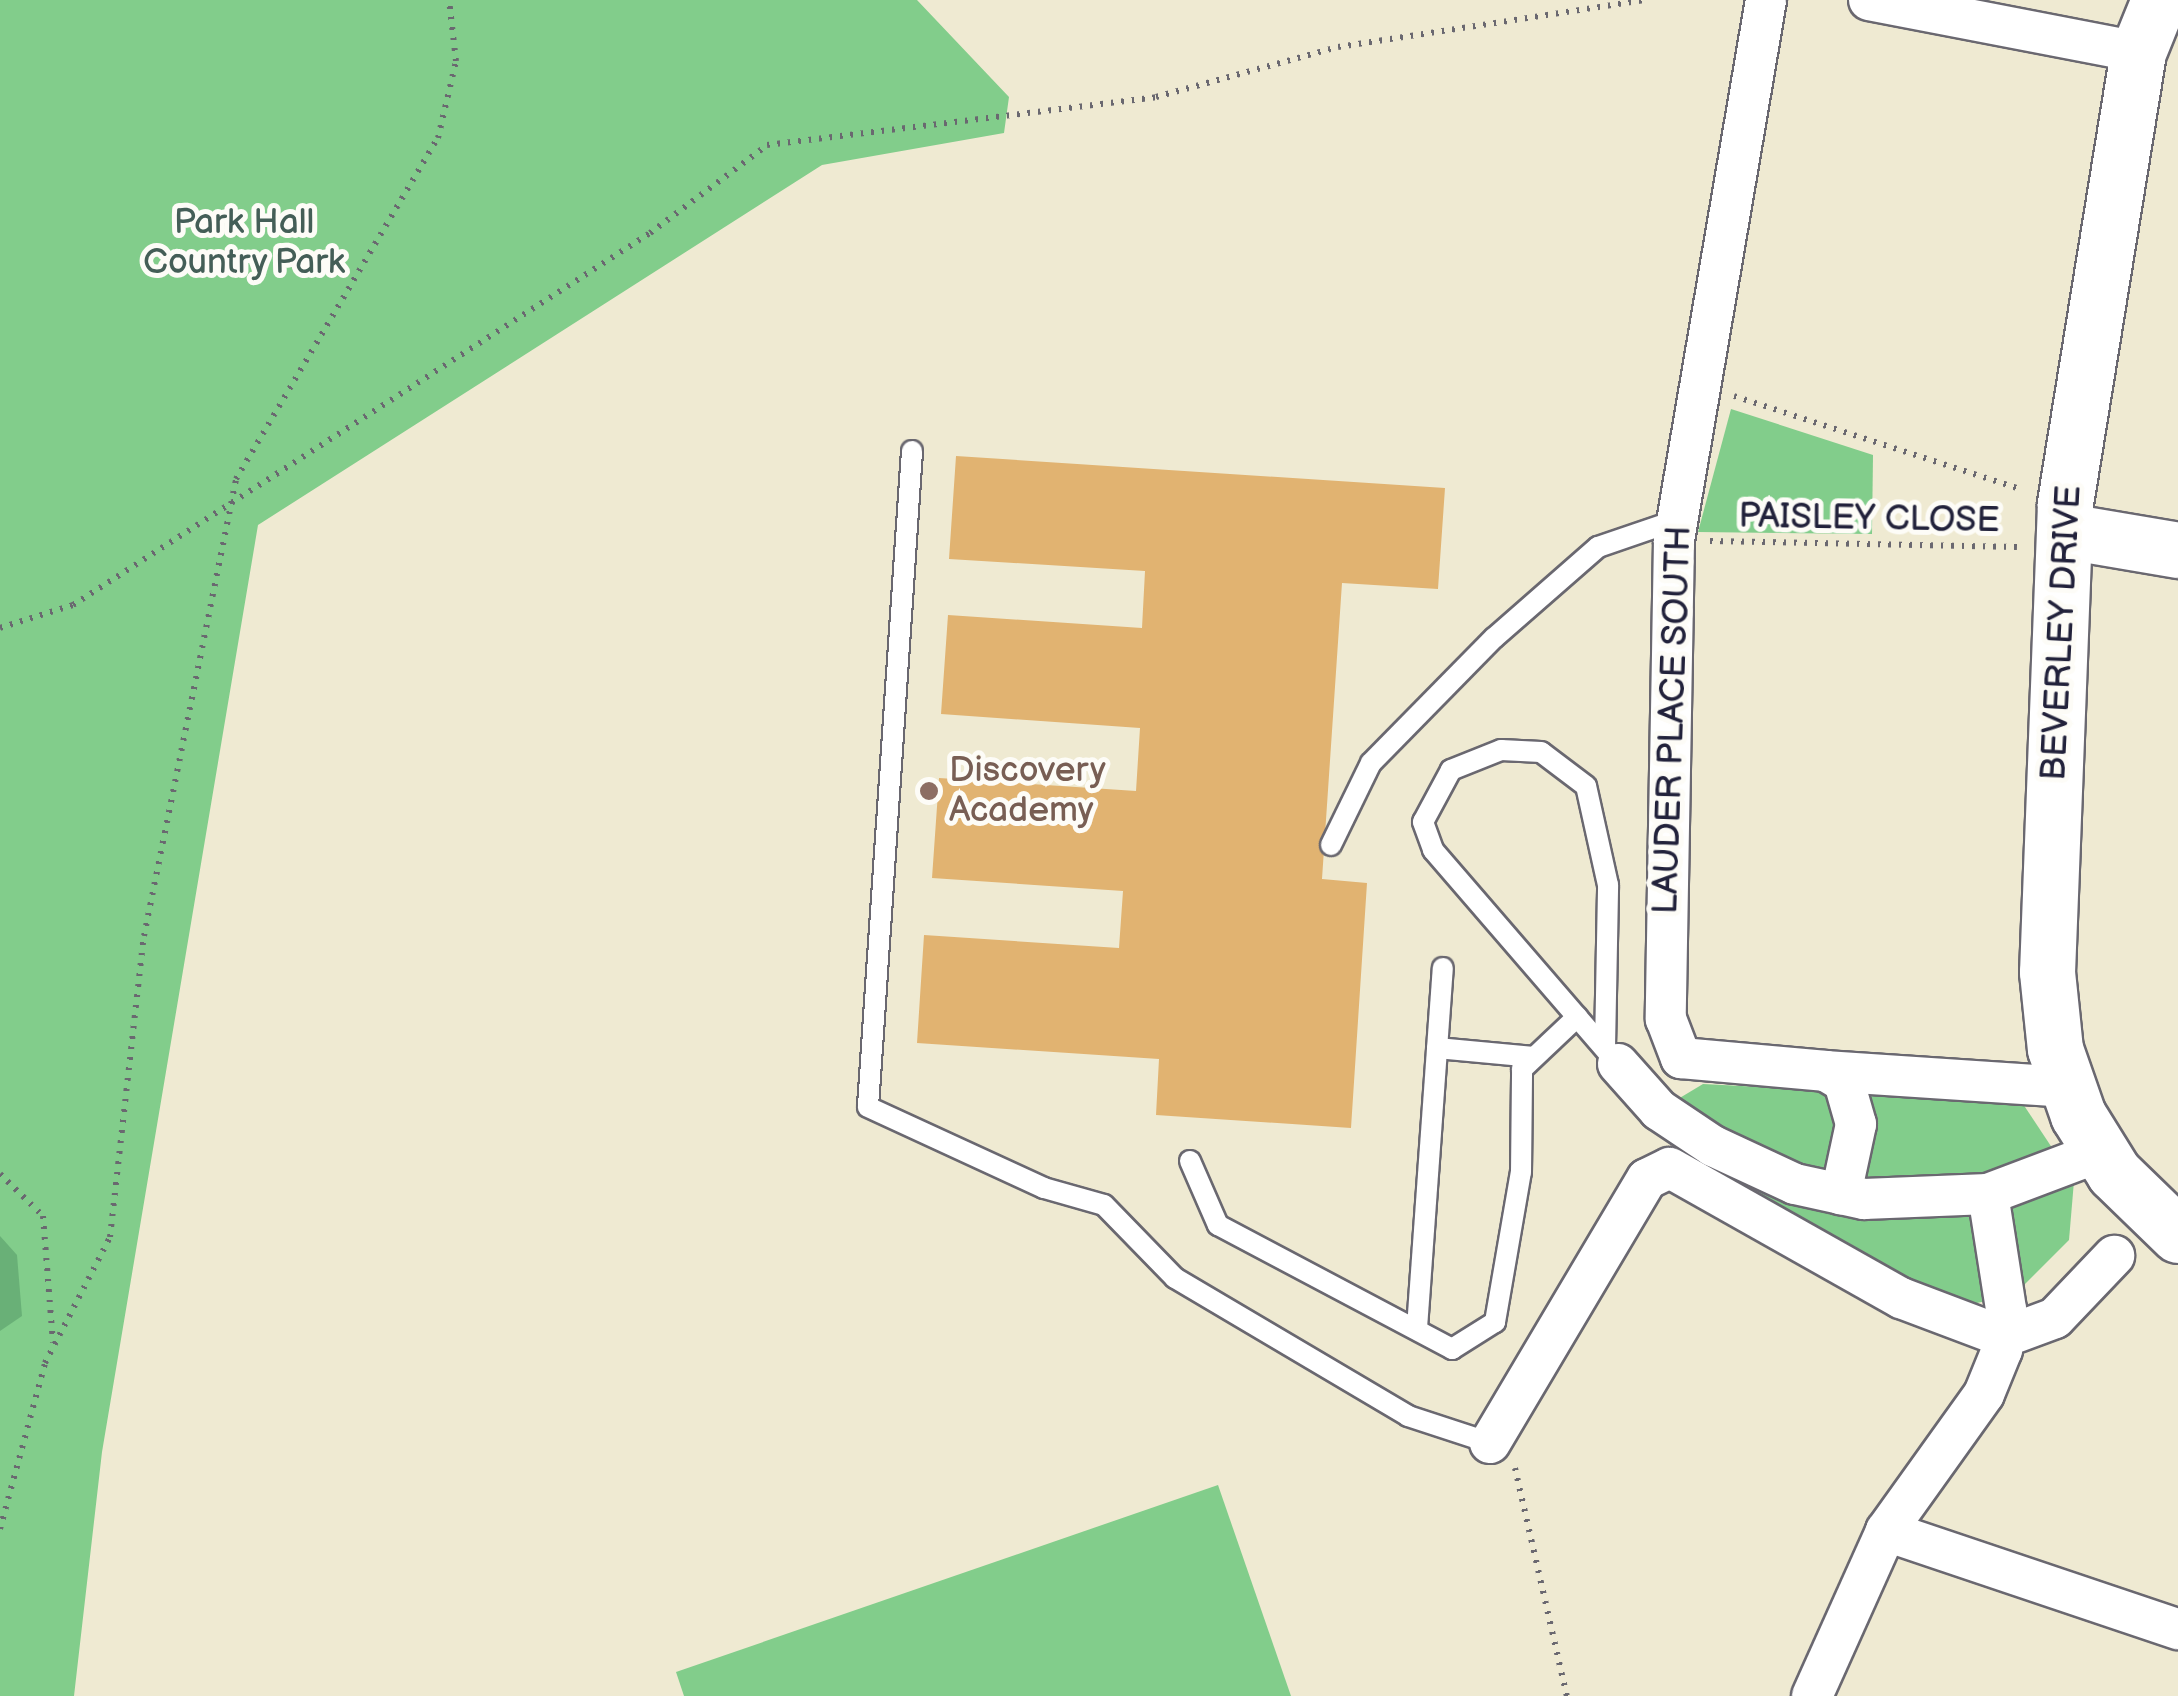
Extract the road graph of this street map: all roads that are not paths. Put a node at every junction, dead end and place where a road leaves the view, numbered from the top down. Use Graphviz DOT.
graph roads {
  1 [pos="1766,0"];
  2 [pos="1869,0"];
  3 [pos="2158,28"];
  4 [pos="912,451"];
  5 [pos="2065,527"];
  6 [pos="1676,530"];
  7 [pos="2178,550"];
  8 [pos="1331,845"];
  9 [pos="1443,968"];
  10 [pos="1577,1017"];
  11 [pos="1437,1048"];
  12 [pos="1612,1055"];
  13 [pos="1534,1057"];
  14 [pos="1826,1072"];
  15 [pos="2067,1087"];
  16 [pos="2100,1152"];
  17 [pos="1190,1161"];
  18 [pos="1841,1194"];
  19 [pos="1988,1194"];
  20 [pos="2178,1235"];
  21 [pos="2114,1256"];
  22 [pos="1417,1328"];
  23 [pos="2004,1337"];
  24 [pos="1490,1443"];
  25 [pos="1886,1530"];
  26 [pos="2178,1629"];
  27 [pos="1812,1696"];
  1 -- 6 [label="street, LAUDER PLACE SOUTH"];
  2 -- 3 [label="street"];
  3 -- 5 [label="street, BEVERLEY DRIVE"];
  4 -- 24 [label="lane"];
  5 -- 7 [label="street"];
  5 -- 15 [label="street, BEVERLEY DRIVE"];
  6 -- 8 [label="lane"];
  6 -- 14 [label="street, LAUDER PLACE SOUTH"];
  9 -- 11 [label="lane"];
  10 -- 12 [label="lane"];
  10 -- 12 [label="lane"];
  10 -- 13 [label="lane"];
  11 -- 13 [label="lane"];
  11 -- 22 [label="lane"];
  12 -- 18 [label="street"];
  13 -- 22 [label="lane"];
  14 -- 15 [label="street, LAUDER PLACE SOUTH"];
  14 -- 18 [label="street"];
  15 -- 16 [label="street, BEVERLEY DRIVE"];
  16 -- 19 [label="street"];
  16 -- 20 [label="street, BEVERLEY DRIVE"];
  17 -- 22 [label="lane"];
  18 -- 19 [label="street"];
  19 -- 23 [label="street"];
  21 -- 23 [label="street"];
  23 -- 24 [label="street"];
  23 -- 25 [label="street"];
  25 -- 26 [label="street"];
  25 -- 27 [label="street"];
}
